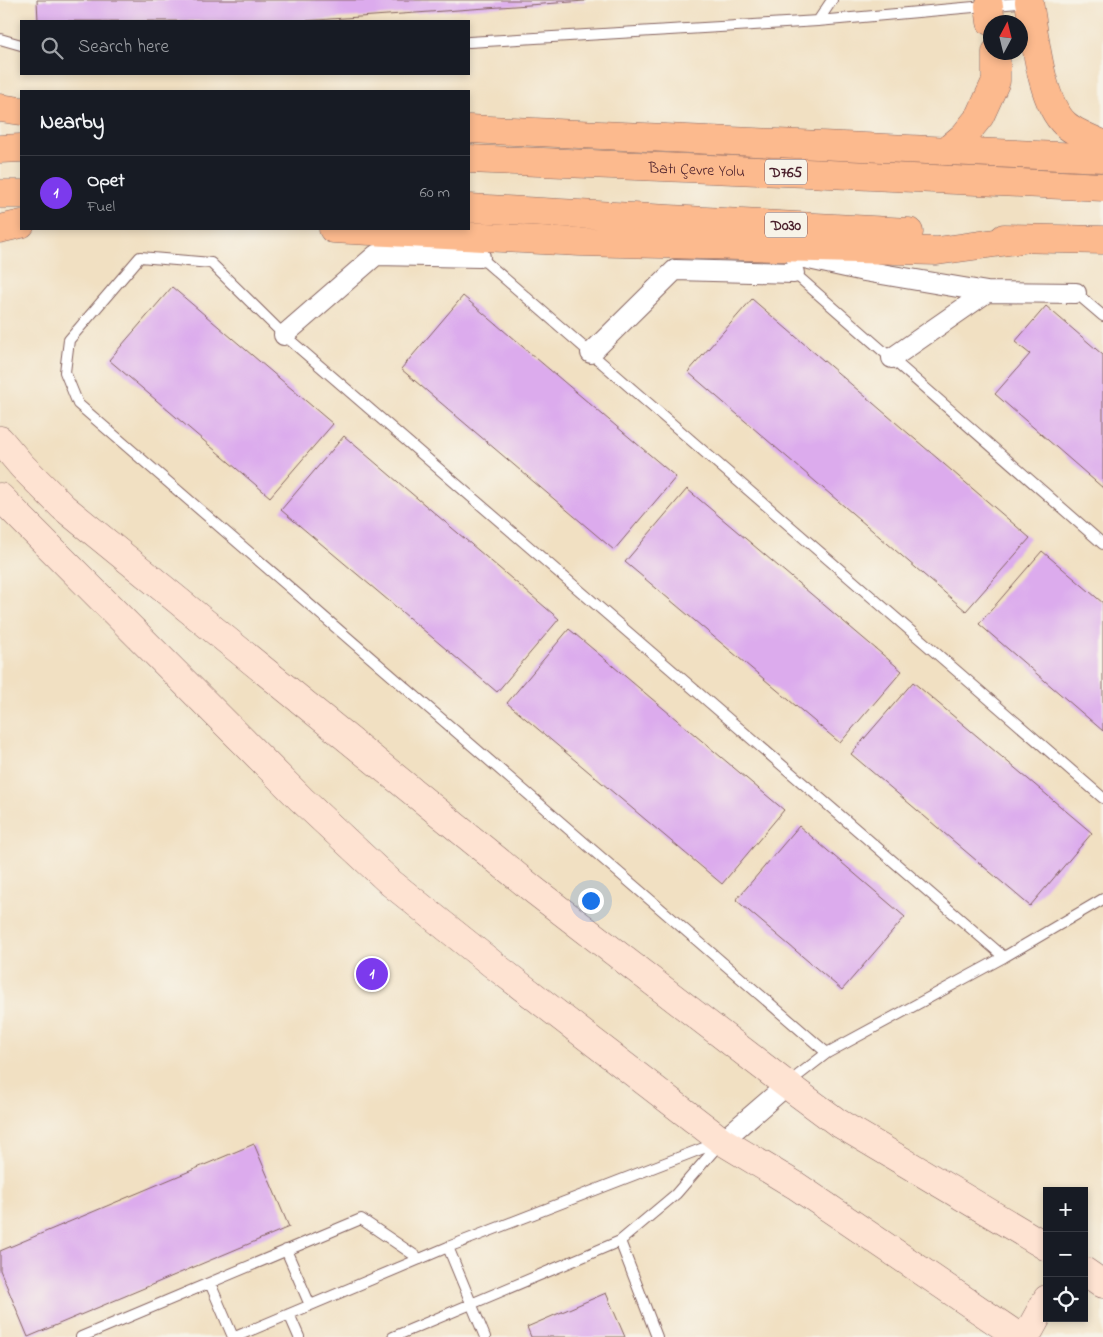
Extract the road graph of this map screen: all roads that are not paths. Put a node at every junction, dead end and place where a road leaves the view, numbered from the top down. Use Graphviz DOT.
graph roads {
  1 [pos="832,0"];
  2 [pos="1034,1"];
  3 [pos="990,14"];
  4 [pos="818,21"];
  5 [pos="0,39"];
  6 [pos="470,42"];
  7 [pos="20,45"];
  8 [pos="996,60"];
  9 [pos="0,108"];
  10 [pos="20,111"];
  11 [pos="470,129"];
  12 [pos="1103,144"];
  13 [pos="20,148"];
  14 [pos="0,149"];
  15 [pos="946,151"];
  16 [pos="1103,158"];
  17 [pos="470,159"];
  18 [pos="1103,187"];
  19 [pos="0,194"];
  20 [pos="20,194"];
  21 [pos="470,208"];
  22 [pos="20,224"];
  23 [pos="0,230"];
  24 [pos="352,230"];
  25 [pos="1023,239"];
  26 [pos="1103,240"];
  27 [pos="752,247"];
  28 [pos="480,257"];
  29 [pos="794,273"];
  30 [pos="987,292"];
  31 [pos="1076,293"];
  32 [pos="1103,316"];
  33 [pos="284,335"];
  34 [pos="591,353"];
  35 [pos="892,358"];
  36 [pos="0,440"];
  37 [pos="0,497"];
  38 [pos="1103,544"];
  39 [pos="1103,798"];
  40 [pos="1103,899"];
  41 [pos="1004,957"];
  42 [pos="827,1053"];
  43 [pos="787,1085"];
  44 [pos="722,1141"];
  45 [pos="620,1241"];
  46 [pos="1043,1245"];
  47 [pos="448,1247"];
  48 [pos="286,1250"];
  49 [pos="420,1258"];
  50 [pos="1088,1274"];
  51 [pos="210,1283"];
  52 [pos="1103,1284"];
  53 [pos="472,1303"];
  54 [pos="310,1305"];
  55 [pos="1043,1306"];
  56 [pos="289,1314"];
  57 [pos="82,1337"];
  58 [pos="234,1337"];
  59 [pos="299,1337"];
  60 [pos="393,1337"];
  61 [pos="486,1337"];
  62 [pos="657,1337"];
  63 [pos="1019,1337"];
  64 [pos="1026,1337"];
  1 -- 4 [label="lane"];
  2 -- 3 [label="lane"];
  2 -- 12 [label="highway"];
  3 -- 4 [label="lane"];
  4 -- 6 [label="lane"];
  5 -- 7 [label="lane"];
  8 -- 15 [label="highway"];
  9 -- 10 [label="highway"];
  11 -- 15 [label="highway"];
  13 -- 14 [label="highway"];
  15 -- 16 [label="highway"];
  17 -- 18 [label="highway, Batı Çevre Yolu / D765"];
  19 -- 20 [label="highway"];
  21 -- 25 [label="highway, D030"];
  22 -- 23 [label="highway"];
  24 -- 27 [label="highway"];
  25 -- 26 [label="highway, D030"];
  25 -- 27 [label="highway"];
  27 -- 30 [label="street"];
  28 -- 33 [label="street"];
  28 -- 34 [label="lane"];
  29 -- 34 [label="street"];
  29 -- 35 [label="lane"];
  30 -- 31 [label="street"];
  30 -- 35 [label="street"];
  31 -- 32 [label="lane"];
  33 -- 41 [label="lane"];
  33 -- 42 [label="lane"];
  34 -- 39 [label="lane"];
  35 -- 38 [label="lane"];
  36 -- 43 [label="main road"];
  37 -- 44 [label="main road"];
  40 -- 41 [label="lane"];
  41 -- 42 [label="lane"];
  42 -- 43 [label="lane"];
  43 -- 44 [label="street"];
  43 -- 46 [label="main road"];
  44 -- 45 [label="lane"];
  44 -- 47 [label="lane"];
  44 -- 63 [label="main road"];
  45 -- 53 [label="lane"];
  45 -- 62 [label="lane"];
  47 -- 49 [label="lane"];
  47 -- 53 [label="lane"];
  48 -- 49 [label="lane"];
  48 -- 51 [label="lane"];
  48 -- 54 [label="lane"];
  49 -- 54 [label="lane"];
  50 -- 52 [label="main road"];
  51 -- 57 [label="lane"];
  51 -- 58 [label="lane"];
  53 -- 60 [label="lane"];
  53 -- 61 [label="lane"];
  54 -- 56 [label="lane"];
  55 -- 64 [label="main road"];
  56 -- 58 [label="lane"];
  56 -- 59 [label="lane"];
}
